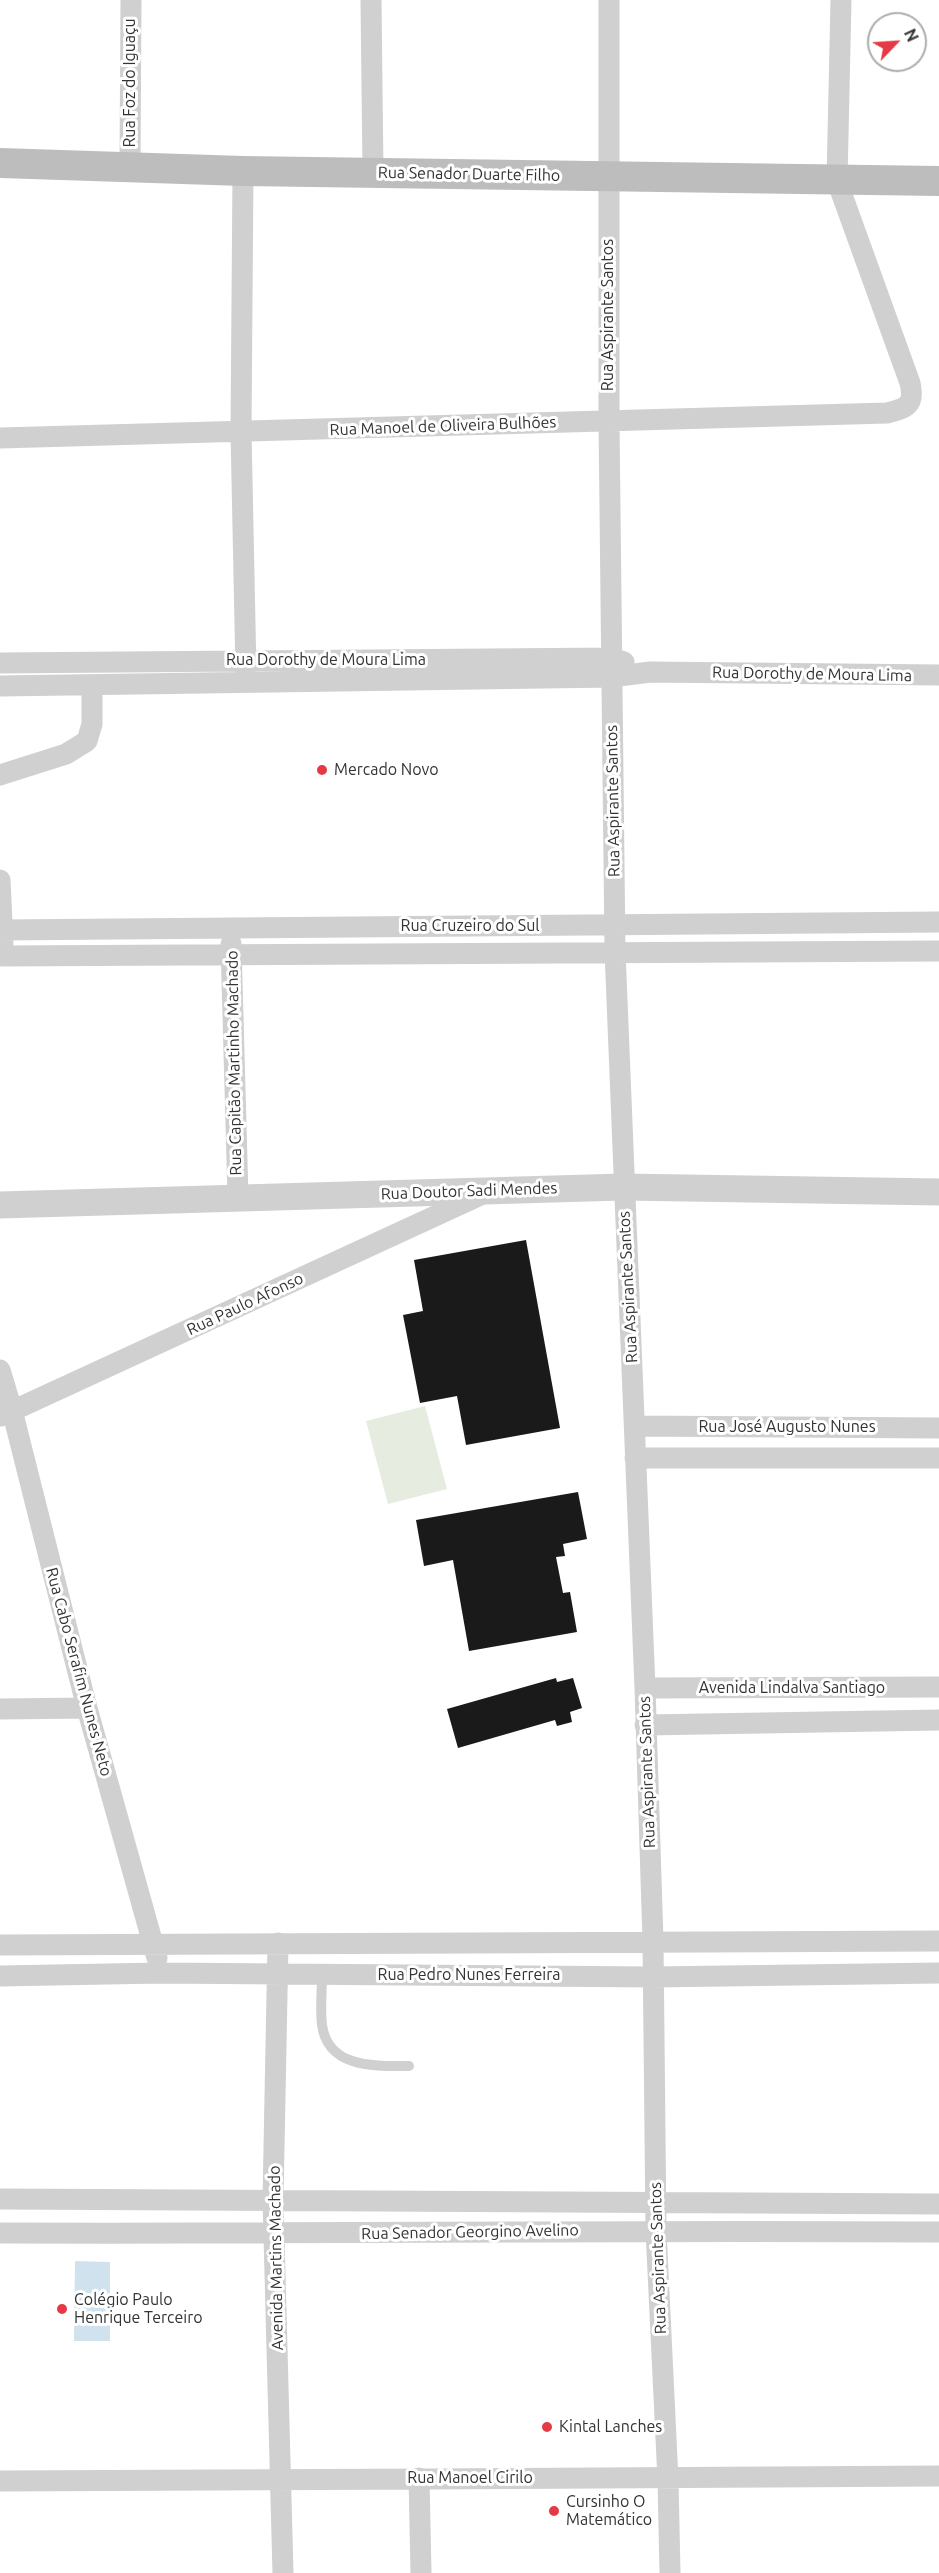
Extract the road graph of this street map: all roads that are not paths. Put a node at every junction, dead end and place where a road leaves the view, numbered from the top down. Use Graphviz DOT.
graph roads {
  1 [pos="131,0"];
  2 [pos="371,0"];
  3 [pos="609,0"];
  4 [pos="841,0"];
  5 [pos="0,163"];
  6 [pos="130,166"];
  7 [pos="243,171"];
  8 [pos="373,172"];
  9 [pos="608,177"];
  10 [pos="837,182"];
  11 [pos="939,182"];
  12 [pos="609,421"];
  13 [pos="241,431"];
  14 [pos="0,438"];
  15 [pos="246,660"];
  16 [pos="0,663"];
  17 [pos="612,668"];
  18 [pos="939,675"];
  19 [pos="246,683"];
  20 [pos="92,685"];
  21 [pos="0,686"];
  22 [pos="0,775"];
  23 [pos="0,880"];
  24 [pos="905,922"];
  25 [pos="939,922"];
  26 [pos="707,924"];
  27 [pos="615,925"];
  28 [pos="231,928"];
  29 [pos="1,930"];
  30 [pos="615,951"];
  31 [pos="906,951"];
  32 [pos="939,951"];
  33 [pos="708,952"];
  34 [pos="2,956"];
  35 [pos="231,956"];
  36 [pos="623,1187"];
  37 [pos="489,1191"];
  38 [pos="939,1192"];
  39 [pos="238,1197"];
  40 [pos="0,1205"];
  41 [pos="0,1370"];
  42 [pos="6,1413"];
  43 [pos="635,1426"];
  44 [pos="939,1428"];
  45 [pos="635,1458"];
  46 [pos="939,1458"];
  47 [pos="939,1687"];
  48 [pos="645,1688"];
  49 [pos="87,1708"];
  50 [pos="0,1709"];
  51 [pos="939,1720"];
  52 [pos="645,1725"];
  53 [pos="653,1941"];
  54 [pos="939,1941"];
  55 [pos="278,1943"];
  56 [pos="0,1945"];
  57 [pos="155,1945"];
  58 [pos="161,1973"];
  59 [pos="939,1973"];
  60 [pos="278,1974"];
  61 [pos="322,1974"];
  62 [pos="0,1976"];
  63 [pos="653,1977"];
  64 [pos="409,2066"];
  65 [pos="0,2199"];
  66 [pos="273,2199"];
  67 [pos="656,2203"];
  68 [pos="939,2204"];
  69 [pos="656,2230"];
  70 [pos="939,2232"];
  71 [pos="0,2233"];
  72 [pos="274,2234"];
  73 [pos="939,2476"];
  74 [pos="282,2478"];
  75 [pos="419,2478"];
  76 [pos="668,2480"];
  77 [pos="0,2481"];
  78 [pos="283,2573"];
  79 [pos="421,2573"];
  80 [pos="670,2573"];
  1 -- 6 [label="street, Rua Foz do Iguaçu"];
  2 -- 8 [label="street"];
  3 -- 9 [label="street, Rua Aspirante Santos"];
  4 -- 10 [label="street"];
  5 -- 6 [label="main road, Rua Senador Duarte Filho"];
  6 -- 7 [label="main road, Rua Senador Duarte Filho"];
  7 -- 8 [label="main road, Rua Senador Duarte Filho"];
  7 -- 13 [label="street"];
  8 -- 9 [label="main road, Rua Senador Duarte Filho"];
  9 -- 10 [label="main road, Rua Senador Duarte Filho"];
  9 -- 12 [label="street, Rua Aspirante Santos"];
  10 -- 11 [label="main road, Rua Senador Duarte Filho"];
  10 -- 12 [label="street, Rua Manoel de Oliveira Bulhões"];
  12 -- 13 [label="street, Rua Manoel de Oliveira Bulhões"];
  12 -- 17 [label="street, Rua Aspirante Santos"];
  13 -- 14 [label="street, Rua Manoel de Oliveira Bulhões"];
  13 -- 15 [label="street"];
  15 -- 16 [label="street, Rua Dorothy de Moura Lima"];
  15 -- 17 [label="street, Rua Dorothy de Moura Lima"];
  15 -- 19 [label="street"];
  17 -- 18 [label="street, Rua Dorothy de Moura Lima"];
  17 -- 19 [label="street, Rua Dorothy de Moura Lima"];
  17 -- 27 [label="street, Rua Aspirante Santos"];
  19 -- 20 [label="street, Rua Dorothy de Moura Lima"];
  20 -- 21 [label="street, Rua Dorothy de Moura Lima"];
  20 -- 22 [label="street"];
  23 -- 29 [label="street"];
  24 -- 25 [label="street, Rua Cruzeiro do Sul"];
  24 -- 26 [label="street, Rua Cruzeiro do Sul"];
  24 -- 31 [label="street"];
  26 -- 27 [label="street, Rua Cruzeiro do Sul"];
  26 -- 33 [label="street"];
  27 -- 28 [label="street, Rua Cruzeiro do Sul"];
  27 -- 30 [label="street, Rua Aspirante Santos"];
  28 -- 29 [label="street, Rua Cruzeiro do Sul"];
  28 -- 35 [label="street, Rua Capitão Martinho Machado"];
  29 -- 34 [label="street"];
  30 -- 33 [label="street, Rua Cruzeiro do Sul"];
  30 -- 35 [label="street, Rua Cruzeiro do Sul"];
  30 -- 36 [label="street, Rua Aspirante Santos"];
  31 -- 32 [label="street, Rua Cruzeiro do Sul"];
  31 -- 33 [label="street, Rua Cruzeiro do Sul"];
  34 -- 35 [label="street, Rua Cruzeiro do Sul"];
  35 -- 39 [label="street, Rua Capitão Martinho Machado"];
  36 -- 37 [label="street, Rua Doutor Sadi Mendes"];
  36 -- 38 [label="street, Rua Doutor Sadi Mendes"];
  36 -- 43 [label="street, Rua Aspirante Santos"];
  37 -- 39 [label="street, Rua Doutor Sadi Mendes"];
  37 -- 42 [label="street, Rua Paulo Afonso"];
  39 -- 40 [label="street, Rua Doutor Sadi Mendes"];
  41 -- 42 [label="street, Rua Cabo Serafim Nunes Neto"];
  42 -- 49 [label="street, Rua Cabo Serafim Nunes Neto"];
  43 -- 44 [label="street, Rua José Augusto Nunes"];
  43 -- 45 [label="street, Rua Aspirante Santos"];
  45 -- 46 [label="street, Rua José Augusto Nunes"];
  45 -- 48 [label="street, Rua Aspirante Santos"];
  47 -- 48 [label="street, Avenida Lindalva Santiago"];
  48 -- 52 [label="street, Rua Aspirante Santos"];
  49 -- 50 [label="street"];
  49 -- 57 [label="street, Rua Cabo Serafim Nunes Neto"];
  51 -- 52 [label="street, Avenida Lindalva Santiago"];
  52 -- 53 [label="street, Rua Aspirante Santos"];
  53 -- 54 [label="street, Rua Pedro Nunes Ferreira"];
  53 -- 55 [label="street, Rua Pedro Nunes Ferreira"];
  53 -- 63 [label="street, Rua Aspirante Santos"];
  55 -- 57 [label="street, Rua Pedro Nunes Ferreira"];
  55 -- 60 [label="street, Avenida Martins Machado"];
  56 -- 57 [label="street, Rua Pedro Nunes Ferreira"];
  57 -- 58 [label="street, Rua Cabo Serafim Nunes Neto"];
  58 -- 60 [label="street, Rua Pedro Nunes Ferreira"];
  58 -- 62 [label="street, Rua Pedro Nunes Ferreira"];
  59 -- 63 [label="street, Rua Pedro Nunes Ferreira"];
  60 -- 61 [label="street, Rua Pedro Nunes Ferreira"];
  60 -- 66 [label="street, Avenida Martins Machado"];
  61 -- 63 [label="street, Rua Pedro Nunes Ferreira"];
  61 -- 64 [label="lane"];
  63 -- 67 [label="street, Rua Aspirante Santos"];
  65 -- 66 [label="street, Rua Senador Georgino Avelino"];
  66 -- 67 [label="street, Rua Senador Georgino Avelino"];
  66 -- 72 [label="street, Avenida Martins Machado"];
  67 -- 68 [label="street, Rua Senador Georgino Avelino"];
  67 -- 69 [label="street, Rua Aspirante Santos"];
  69 -- 70 [label="street, Rua Senador Georgino Avelino"];
  69 -- 72 [label="street, Rua Senador Georgino Avelino"];
  69 -- 76 [label="street, Rua Aspirante Santos"];
  71 -- 72 [label="street, Rua Senador Georgino Avelino"];
  72 -- 74 [label="street, Avenida Martins Machado"];
  73 -- 76 [label="street, Rua Manoel Cirilo"];
  74 -- 75 [label="street, Rua Manoel Cirilo"];
  74 -- 77 [label="street, Rua Manoel Cirilo"];
  74 -- 78 [label="street, Avenida Martins Machado"];
  75 -- 76 [label="street, Rua Manoel Cirilo"];
  75 -- 79 [label="street"];
  76 -- 80 [label="street, Rua Aspirante Santos"];
}
